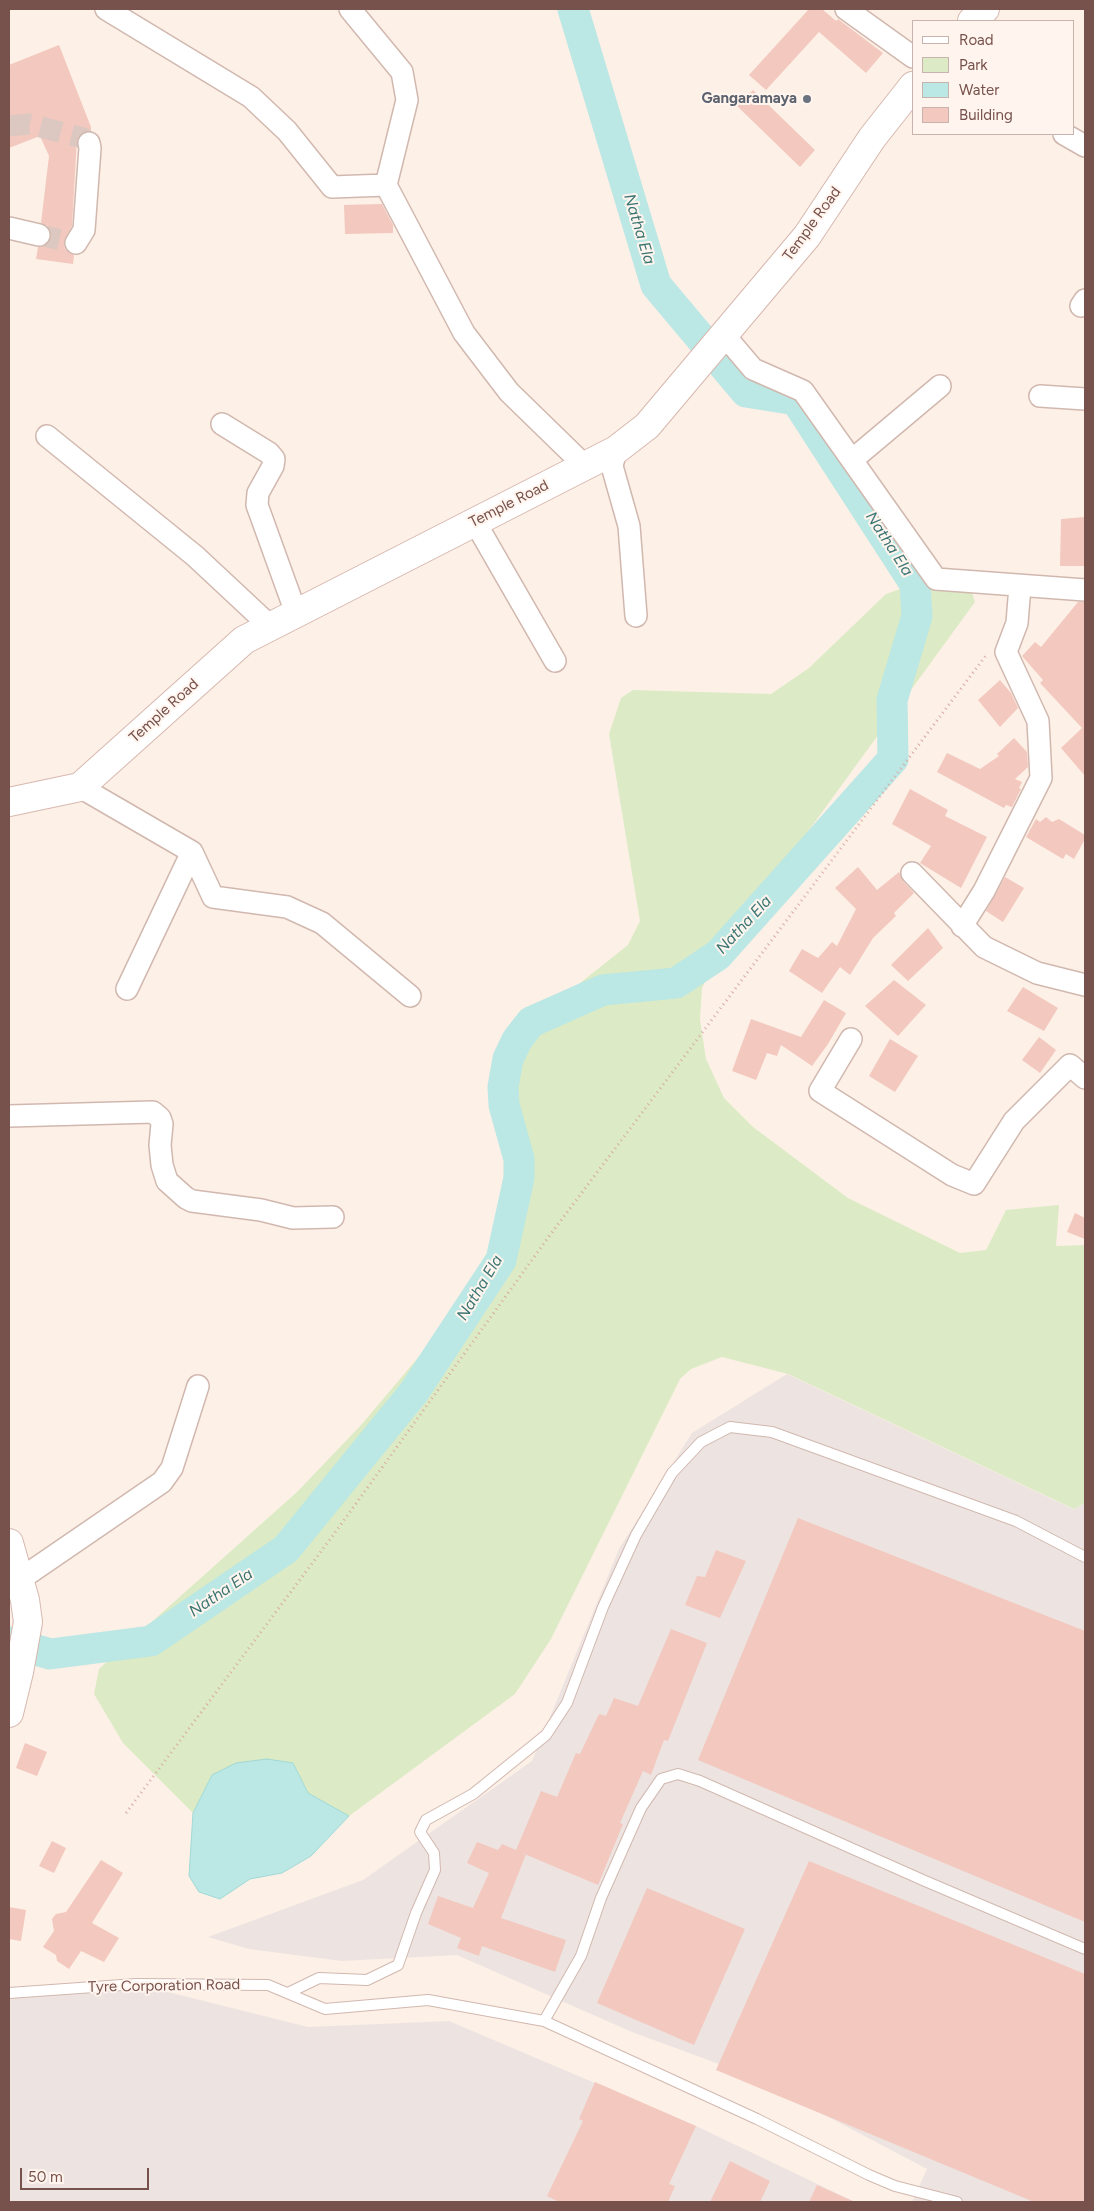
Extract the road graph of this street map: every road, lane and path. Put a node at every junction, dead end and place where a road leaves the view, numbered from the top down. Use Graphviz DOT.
graph roads {
  1 [pos="106,9"];
  2 [pos="350,9"];
  3 [pos="846,9"];
  4 [pos="985,9"];
  5 [pos="973,20"];
  6 [pos="912,56"];
  7 [pos="912,87"];
  8 [pos="1066,135"];
  9 [pos="89,143"];
  10 [pos="1085,146"];
  11 [pos="386,185"];
  12 [pos="9,228"];
  13 [pos="39,235"];
  14 [pos="76,243"];
  15 [pos="725,336"];
  16 [pos="940,386"];
  17 [pos="1040,396"];
  18 [pos="1085,399"];
  19 [pos="222,424"];
  20 [pos="46,436"];
  21 [pos="616,450"];
  22 [pos="852,460"];
  23 [pos="585,466"];
  24 [pos="475,522"];
  25 [pos="1020,586"];
  26 [pos="1085,590"];
  27 [pos="296,613"];
  28 [pos="636,616"];
  29 [pos="270,626"];
  30 [pos="990,650"];
  31 [pos="555,661"];
  32 [pos="80,787"];
  33 [pos="9,802"];
  34 [pos="192,852"];
  35 [pos="912,874"];
  36 [pos="962,926"];
  37 [pos="1085,985"];
  38 [pos="127,989"];
  39 [pos="410,996"];
  40 [pos="851,1039"];
  41 [pos="1085,1078"];
  42 [pos="9,1116"];
  43 [pos="333,1217"];
  44 [pos="198,1386"];
  45 [pos="9,1543"];
  46 [pos="1085,1557"];
  47 [pos="19,1580"];
  48 [pos="9,1712"];
  49 [pos="126,1813"];
  50 [pos="1085,1948"];
  51 [pos="9,1993"];
  52 [pos="288,1993"];
  53 [pos="544,2021"];
  54 [pos="957,2202"];
  1 -- 11 [label="street"];
  2 -- 11 [label="street"];
  3 -- 6 [label="street"];
  4 -- 5 [label="street"];
  7 -- 15 [label="street, Temple Road"];
  8 -- 10 [label="street"];
  9 -- 14 [label="street"];
  11 -- 23 [label="street"];
  12 -- 13 [label="street"];
  15 -- 21 [label="street, Temple Road"];
  15 -- 22 [label="street"];
  16 -- 22 [label="street"];
  17 -- 18 [label="street"];
  19 -- 27 [label="street"];
  20 -- 29 [label="street"];
  21 -- 23 [label="street, Temple Road"];
  21 -- 28 [label="street"];
  22 -- 25 [label="street"];
  23 -- 24 [label="street, Temple Road"];
  24 -- 27 [label="street, Temple Road"];
  24 -- 31 [label="street"];
  25 -- 26 [label="street"];
  25 -- 36 [label="street"];
  27 -- 29 [label="street, Temple Road"];
  29 -- 32 [label="street, Temple Road"];
  30 -- 49 [label="path"];
  32 -- 33 [label="street, Temple Road"];
  32 -- 34 [label="street"];
  34 -- 38 [label="street"];
  34 -- 39 [label="street"];
  35 -- 36 [label="street"];
  36 -- 37 [label="street"];
  40 -- 41 [label="street"];
  42 -- 43 [label="street"];
  44 -- 47 [label="street"];
  45 -- 47 [label="street"];
  46 -- 52 [label="lane"];
  47 -- 48 [label="street"];
  50 -- 53 [label="lane"];
  51 -- 52 [label="lane, Tyre Corporation Road"];
  52 -- 53 [label="lane, Tyre Corporation Road"];
  53 -- 54 [label="lane, Tyre Corporation Road"];
}
